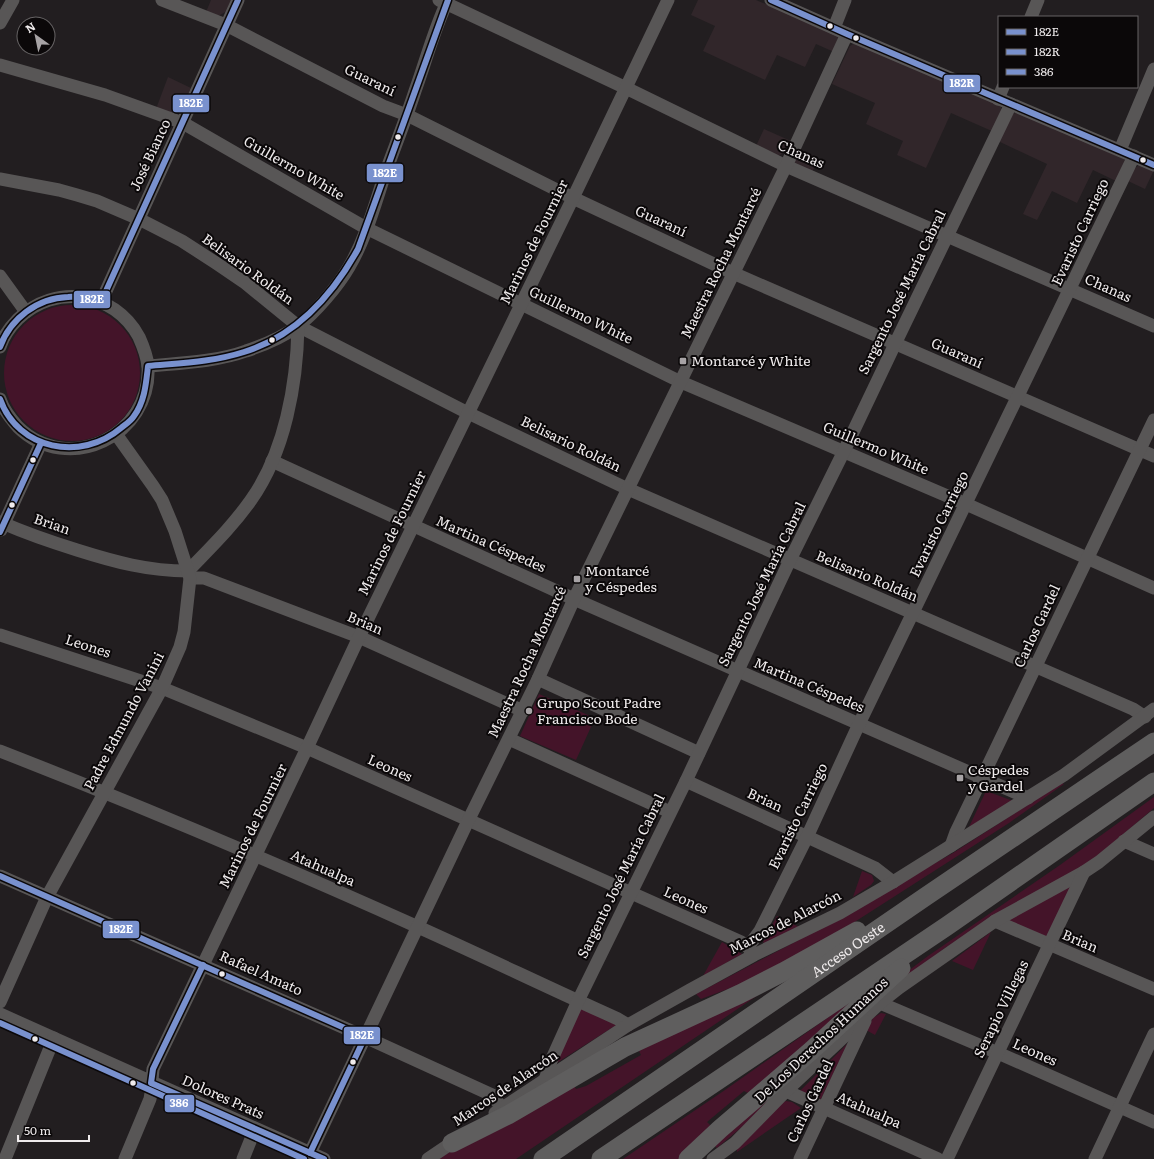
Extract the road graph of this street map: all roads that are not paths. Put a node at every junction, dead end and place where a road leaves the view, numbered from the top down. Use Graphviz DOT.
graph roads {
  1 [pos="13,0"];
  2 [pos="162,0"];
  3 [pos="238,0"];
  4 [pos="668,0"];
  5 [pos="771,0"];
  6 [pos="845,0"];
  7 [pos="1038,0"];
  8 [pos="444,1"];
  9 [pos="1031,16"];
  10 [pos="0,23"];
  11 [pos="226,25"];
  12 [pos="834,28"];
  13 [pos="847,34"];
  14 [pos="0,65"];
  15 [pos="1154,69"];
  16 [pos="626,88"];
  17 [pos="1001,93"];
  18 [pos="1011,104"];
  19 [pos="407,115"];
  20 [pos="183,123"];
  21 [pos="1120,150"];
  22 [pos="1134,156"];
  23 [pos="1154,165"];
  24 [pos="786,166"];
  25 [pos="0,179"];
  26 [pos="573,198"];
  27 [pos="139,219"];
  28 [pos="366,228"];
  29 [pos="948,236"];
  30 [pos="733,273"];
  31 [pos="0,276"];
  32 [pos="1071,289"];
  33 [pos="101,302"];
  34 [pos="521,304"];
  35 [pos="26,312"];
  36 [pos="298,326"];
  37 [pos="1154,326"];
  38 [pos="895,344"];
  39 [pos="0,347"];
  40 [pos="148,366"];
  41 [pos="681,382"];
  42 [pos="1018,398"];
  43 [pos="0,399"];
  44 [pos="468,413"];
  45 [pos="1154,420"];
  46 [pos="116,434"];
  47 [pos="41,443"];
  48 [pos="1140,450"];
  49 [pos="844,451"];
  50 [pos="1154,456"];
  51 [pos="272,461"];
  52 [pos="628,489"];
  53 [pos="966,504"];
  54 [pos="1,526"];
  55 [pos="414,527"];
  56 [pos="1087,558"];
  57 [pos="790,560"];
  58 [pos="189,574"];
  59 [pos="1154,588"];
  60 [pos="574,599"];
  61 [pos="914,613"];
  62 [pos="0,635"];
  63 [pos="359,636"];
  64 [pos="1036,667"];
  65 [pos="737,671"];
  66 [pos="538,679"];
  67 [pos="162,688"];
  68 [pos="523,711"];
  69 [pos="1149,713"];
  70 [pos="860,724"];
  71 [pos="509,739"];
  72 [pos="1154,742"];
  73 [pos="308,748"];
  74 [pos="0,750"];
  75 [pos="699,753"];
  76 [pos="982,778"];
  77 [pos="686,781"];
  78 [pos="1154,782"];
  79 [pos="105,792"];
  80 [pos="1028,798"];
  81 [pos="670,812"];
  82 [pos="1154,817"];
  83 [pos="468,821"];
  84 [pos="807,837"];
  85 [pos="1124,841"];
  86 [pos="951,846"];
  87 [pos="1154,854"];
  88 [pos="256,856"];
  89 [pos="1084,872"];
  90 [pos="0,876"];
  91 [pos="893,882"];
  92 [pos="630,892"];
  93 [pos="47,897"];
  94 [pos="925,897"];
  95 [pos="995,921"];
  96 [pos="947,926"];
  97 [pos="418,927"];
  98 [pos="1050,945"];
  99 [pos="751,951"];
  100 [pos="203,965"];
  101 [pos="1154,989"];
  102 [pos="578,1001"];
  103 [pos="0,1002"];
  104 [pos="880,1003"];
  105 [pos="0,1014"];
  106 [pos="869,1014"];
  107 [pos="628,1025"];
  108 [pos="1154,1034"];
  109 [pos="364,1037"];
  110 [pos="54,1038"];
  111 [pos="998,1053"];
  112 [pos="545,1080"];
  113 [pos="152,1082"];
  114 [pos="786,1091"];
  115 [pos="1120,1107"];
  116 [pos="502,1108"];
  117 [pos="824,1108"];
  118 [pos="1154,1122"];
  119 [pos="255,1129"];
  120 [pos="452,1143"];
  121 [pos="310,1153"];
  122 [pos="5,1159"];
  123 [pos="125,1159"];
  124 [pos="243,1159"];
  125 [pos="324,1159"];
  126 [pos="428,1159"];
  127 [pos="543,1159"];
  128 [pos="601,1159"];
  129 [pos="688,1159"];
  130 [pos="713,1159"];
  131 [pos="800,1159"];
  132 [pos="938,1159"];
  133 [pos="947,1159"];
  134 [pos="1095,1159"];
  1 -- 10 [label="street"];
  2 -- 11 [label="street, Guaraní"];
  3 -- 11 [label="street, José Bianco"];
  4 -- 16 [label="street, Marinos de Fournier"];
  5 -- 12 [label="street"];
  6 -- 12 [label="street"];
  7 -- 9 [label="street"];
  8 -- 16 [label="street, Chanas"];
  8 -- 19 [label="street"];
  11 -- 19 [label="street, Guaraní"];
  11 -- 20 [label="street, José Bianco"];
  12 -- 13 [label="street"];
  13 -- 17 [label="street"];
  13 -- 24 [label="street, Maestra Rocha Montarcé"];
  14 -- 20 [label="street, Guillermo White"];
  15 -- 21 [label="street"];
  16 -- 24 [label="street, Chanas"];
  16 -- 26 [label="street, Marinos de Fournier"];
  17 -- 18 [label="street"];
  18 -- 21 [label="street"];
  18 -- 29 [label="street, Sargento José María Cabral"];
  19 -- 26 [label="street, Guaraní"];
  19 -- 28 [label="street"];
  20 -- 27 [label="street, José Bianco"];
  20 -- 28 [label="street, Guillermo White"];
  21 -- 22 [label="street"];
  22 -- 23 [label="street"];
  22 -- 32 [label="street, Evaristo Carriego"];
  24 -- 29 [label="street, Chanas"];
  24 -- 30 [label="street, Maestra Rocha Montarcé"];
  25 -- 27 [label="street, Belisario Roldán"];
  26 -- 30 [label="street, Guaraní"];
  26 -- 34 [label="street, Marinos de Fournier"];
  27 -- 33 [label="street, José Bianco"];
  27 -- 36 [label="street, Belisario Roldán"];
  28 -- 34 [label="street, Guillermo White"];
  28 -- 36 [label="street"];
  29 -- 32 [label="street, Chanas"];
  29 -- 38 [label="street, Sargento José María Cabral"];
  30 -- 38 [label="street, Guaraní"];
  30 -- 41 [label="street, Maestra Rocha Montarcé"];
  31 -- 35 [label="street"];
  32 -- 37 [label="street, Chanas"];
  32 -- 42 [label="street, Evaristo Carriego"];
  33 -- 35 [label="street"];
  33 -- 40 [label="street"];
  34 -- 41 [label="street, Guillermo White"];
  34 -- 44 [label="street, Marinos de Fournier"];
  35 -- 39 [label="street"];
  36 -- 40 [label="street"];
  36 -- 44 [label="street, Belisario Roldán"];
  36 -- 51 [label="street"];
  38 -- 42 [label="street, Guaraní"];
  38 -- 49 [label="street, Sargento José María Cabral"];
  40 -- 46 [label="street"];
  41 -- 49 [label="street, Guillermo White"];
  41 -- 52 [label="street, Maestra Rocha Montarcé"];
  42 -- 48 [label="street, Guaraní"];
  42 -- 53 [label="street, Evaristo Carriego"];
  43 -- 47 [label="street"];
  44 -- 52 [label="street, Belisario Roldán"];
  44 -- 55 [label="street, Marinos de Fournier"];
  45 -- 48 [label="street, Carlos Gardel"];
  46 -- 47 [label="street"];
  46 -- 58 [label="street"];
  47 -- 54 [label="street"];
  48 -- 50 [label="street, Guaraní"];
  48 -- 56 [label="street, Carlos Gardel"];
  49 -- 53 [label="street, Guillermo White"];
  49 -- 57 [label="street, Sargento José María Cabral"];
  51 -- 55 [label="street, Martina Céspedes"];
  51 -- 58 [label="street"];
  52 -- 57 [label="street, Belisario Roldán"];
  52 -- 60 [label="street, Maestra Rocha Montarcé"];
  53 -- 56 [label="street, Guillermo White"];
  53 -- 61 [label="street, Evaristo Carriego"];
  54 -- 58 [label="street, Brian"];
  55 -- 60 [label="street, Martina Céspedes"];
  55 -- 63 [label="street, Marinos de Fournier"];
  56 -- 59 [label="street, Guillermo White"];
  56 -- 64 [label="street, Carlos Gardel"];
  57 -- 61 [label="street, Belisario Roldán"];
  57 -- 65 [label="street, Sargento José María Cabral"];
  58 -- 63 [label="street, Brian"];
  58 -- 67 [label="street, Padre Edmundo Vanini"];
  60 -- 65 [label="street, Martina Céspedes"];
  60 -- 66 [label="street, Maestra Rocha Montarcé"];
  61 -- 64 [label="street, Belisario Roldán"];
  61 -- 70 [label="street, Evaristo Carriego"];
  62 -- 67 [label="street, Leones"];
  63 -- 68 [label="street, Brian"];
  63 -- 73 [label="street, Marinos de Fournier"];
  64 -- 69 [label="street, Belisario Roldán"];
  64 -- 76 [label="street, Carlos Gardel"];
  65 -- 70 [label="street, Martina Céspedes"];
  65 -- 75 [label="street, Sargento José María Cabral"];
  66 -- 68 [label="street, Maestra Rocha Montarcé"];
  66 -- 75 [label="street"];
  67 -- 73 [label="street, Leones"];
  67 -- 79 [label="street, Padre Edmundo Vanini"];
  68 -- 71 [label="street, Maestra Rocha Montarcé"];
  69 -- 80 [label="street, Marcos de Alarcón"];
  70 -- 76 [label="street, Martina Céspedes"];
  70 -- 84 [label="street, Evaristo Carriego"];
  71 -- 81 [label="street"];
  71 -- 83 [label="street, Maestra Rocha Montarcé"];
  72 -- 94 [label="highway, Acceso Oeste"];
  73 -- 83 [label="street, Leones"];
  73 -- 88 [label="street, Marinos de Fournier"];
  74 -- 79 [label="street, Atahualpa"];
  75 -- 77 [label="street, Sargento José María Cabral"];
  76 -- 80 [label="street, Martina Céspedes"];
  76 -- 86 [label="street, Carlos Gardel"];
  77 -- 81 [label="street, Sargento José María Cabral"];
  77 -- 84 [label="street, Brian"];
  78 -- 96 [label="highway"];
  79 -- 88 [label="street, Atahualpa"];
  79 -- 93 [label="street, Padre Edmundo Vanini"];
  80 -- 86 [label="street, Marcos de Alarcón"];
  81 -- 92 [label="street, Sargento José María Cabral"];
  82 -- 85 [label="street, De Los Derechos Humanos"];
  83 -- 92 [label="street, Leones"];
  83 -- 97 [label="street, Maestra Rocha Montarcé"];
  84 -- 91 [label="street, Brian"];
  84 -- 99 [label="street, Evaristo Carriego"];
  85 -- 87 [label="street"];
  85 -- 89 [label="street, De Los Derechos Humanos"];
  86 -- 91 [label="street, Marcos de Alarcón"];
  88 -- 97 [label="street, Atahualpa"];
  88 -- 100 [label="street, Marinos de Fournier"];
  89 -- 95 [label="street, De Los Derechos Humanos"];
  89 -- 98 [label="street, Serapio Villegas"];
  90 -- 93 [label="street, Rafael Amato"];
  91 -- 99 [label="street, Marcos de Alarcón"];
  92 -- 99 [label="street, Leones"];
  92 -- 102 [label="street, Sargento José María Cabral"];
  93 -- 100 [label="street, Rafael Amato"];
  93 -- 103 [label="street, Padre Edmundo Vanini"];
  94 -- 120 [label="highway"];
  94 -- 127 [label="highway, Acceso Oeste"];
  95 -- 98 [label="street, Brian"];
  95 -- 104 [label="street, De Los Derechos Humanos"];
  96 -- 128 [label="highway"];
  96 -- 129 [label="highway"];
  97 -- 102 [label="street, Atahualpa"];
  97 -- 109 [label="street, Maestra Rocha Montarcé"];
  98 -- 101 [label="street, Brian"];
  98 -- 111 [label="street, Serapio Villegas"];
  99 -- 107 [label="street, Marcos de Alarcón"];
  100 -- 109 [label="street, Rafael Amato"];
  100 -- 113 [label="street, Marinos de Fournier"];
  102 -- 107 [label="street, Atahualpa"];
  102 -- 112 [label="street, Sargento José María Cabral"];
  104 -- 106 [label="street, De Los Derechos Humanos"];
  104 -- 111 [label="street, Leones"];
  105 -- 110 [label="street, Dolores Prats"];
  106 -- 114 [label="street, De Los Derechos Humanos"];
  106 -- 117 [label="street, Carlos Gardel"];
  107 -- 112 [label="street, Marcos de Alarcón"];
  108 -- 115 [label="street"];
  109 -- 116 [label="street, Rafael Amato"];
  109 -- 121 [label="street, Maestra Rocha Montarcé"];
  110 -- 113 [label="street, Dolores Prats"];
  110 -- 122 [label="street"];
  111 -- 115 [label="street, Leones"];
  111 -- 133 [label="street, Serapio Villegas"];
  112 -- 116 [label="street, Marcos de Alarcón"];
  113 -- 119 [label="street, Dolores Prats"];
  113 -- 123 [label="street, Marinos de Fournier"];
  114 -- 117 [label="street, Atahualpa"];
  114 -- 130 [label="street, De Los Derechos Humanos"];
  115 -- 118 [label="street, Leones"];
  115 -- 134 [label="street"];
  116 -- 120 [label="street, Marcos de Alarcón"];
  117 -- 131 [label="street, Carlos Gardel"];
  117 -- 132 [label="street, Atahualpa"];
  119 -- 121 [label="street, Dolores Prats"];
  119 -- 124 [label="street"];
  120 -- 126 [label="street, Marcos de Alarcón"];
  121 -- 125 [label="street, Dolores Prats"];
}
